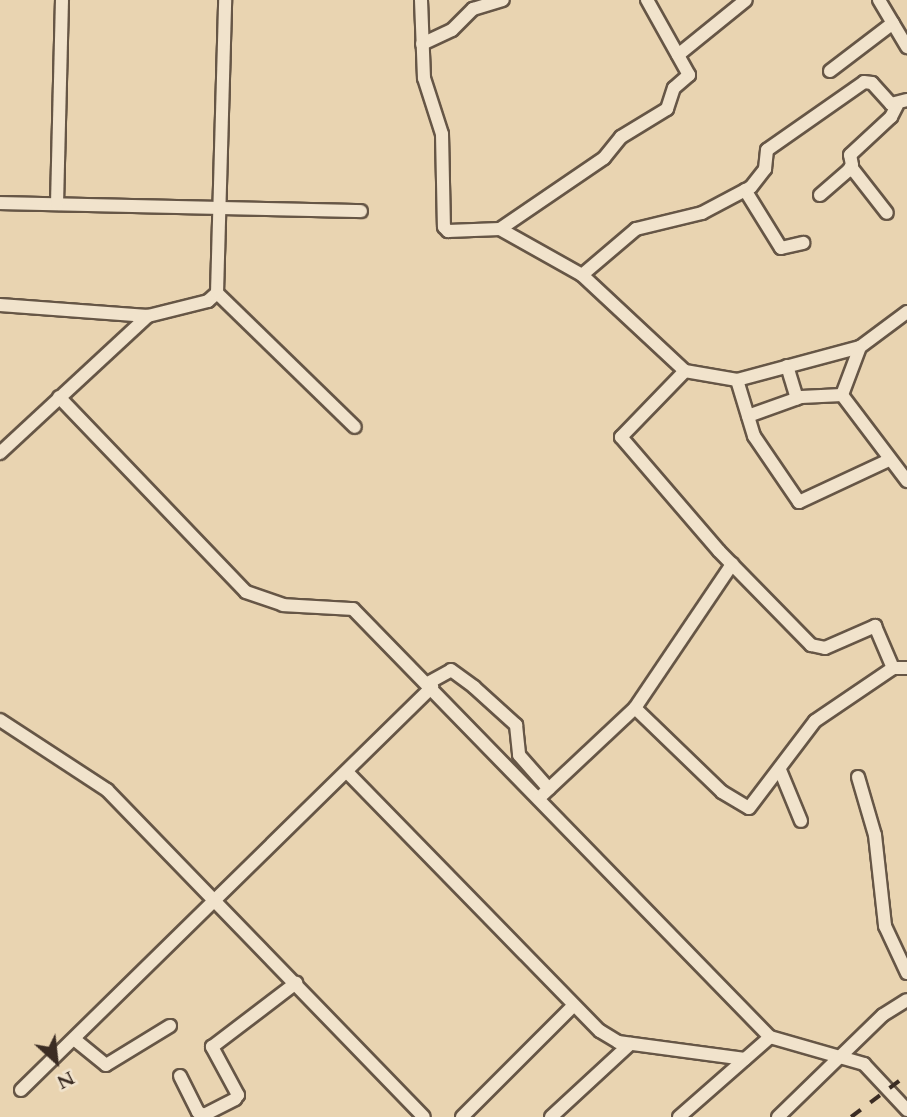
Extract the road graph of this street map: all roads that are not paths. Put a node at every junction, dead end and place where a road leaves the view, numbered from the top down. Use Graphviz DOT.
graph roads {
  1 [pos="62,0"];
  2 [pos="225,0"];
  3 [pos="421,0"];
  4 [pos="503,0"];
  5 [pos="647,0"];
  6 [pos="746,0"];
  7 [pos="879,0"];
  8 [pos="893,23"];
  9 [pos="906,42"];
  10 [pos="422,44"];
  11 [pos="678,55"];
  12 [pos="830,71"];
  13 [pos="902,103"];
  14 [pos="851,167"];
  15 [pos="745,190"];
  16 [pos="820,195"];
  17 [pos="0,203"];
  18 [pos="57,204"];
  19 [pos="220,210"];
  20 [pos="361,211"];
  21 [pos="887,213"];
  22 [pos="500,229"];
  23 [pos="803,243"];
  24 [pos="582,275"];
  25 [pos="217,293"];
  26 [pos="0,305"];
  27 [pos="907,312"];
  28 [pos="148,316"];
  29 [pos="860,347"];
  30 [pos="787,366"];
  31 [pos="685,371"];
  32 [pos="737,380"];
  33 [pos="842,395"];
  34 [pos="59,397"];
  35 [pos="797,398"];
  36 [pos="748,416"];
  37 [pos="355,427"];
  38 [pos="0,453"];
  39 [pos="889,460"];
  40 [pos="907,481"];
  41 [pos="732,564"];
  42 [pos="892,668"];
  43 [pos="907,668"];
  44 [pos="430,685"];
  45 [pos="635,708"];
  46 [pos="0,720"];
  47 [pos="780,770"];
  48 [pos="347,772"];
  49 [pos="858,777"];
  50 [pos="544,793"];
  51 [pos="801,821"];
  52 [pos="218,900"];
  53 [pos="907,973"];
  54 [pos="296,983"];
  55 [pos="907,1000"];
  56 [pos="573,1006"];
  57 [pos="170,1026"];
  58 [pos="771,1037"];
  59 [pos="74,1039"];
  60 [pos="630,1044"];
  61 [pos="837,1058"];
  62 [pos="745,1059"];
  63 [pos="180,1076"];
  64 [pos="21,1090"];
  65 [pos="907,1110"];
  66 [pos="424,1117"];
  67 [pos="462,1117"];
  68 [pos="551,1117"];
  69 [pos="679,1117"];
  70 [pos="778,1117"];
  1 -- 18 [label="street"];
  2 -- 19 [label="street"];
  3 -- 10 [label="street"];
  4 -- 10 [label="street"];
  5 -- 11 [label="street"];
  6 -- 11 [label="street"];
  7 -- 8 [label="street"];
  8 -- 9 [label="street"];
  8 -- 12 [label="street"];
  10 -- 22 [label="street"];
  11 -- 22 [label="street"];
  13 -- 14 [label="street"];
  13 -- 15 [label="street"];
  14 -- 16 [label="street"];
  14 -- 21 [label="street"];
  15 -- 23 [label="street"];
  15 -- 24 [label="street"];
  17 -- 18 [label="street"];
  18 -- 19 [label="street"];
  19 -- 20 [label="street"];
  19 -- 25 [label="street"];
  22 -- 24 [label="street"];
  24 -- 31 [label="street"];
  25 -- 28 [label="street"];
  25 -- 37 [label="street"];
  26 -- 28 [label="street"];
  27 -- 29 [label="street"];
  28 -- 34 [label="street"];
  29 -- 30 [label="street"];
  29 -- 33 [label="street"];
  30 -- 32 [label="street"];
  30 -- 35 [label="street"];
  31 -- 32 [label="street"];
  31 -- 41 [label="street"];
  32 -- 36 [label="street"];
  33 -- 35 [label="street"];
  33 -- 39 [label="street"];
  34 -- 38 [label="street"];
  34 -- 44 [label="street"];
  35 -- 36 [label="street"];
  36 -- 39 [label="street"];
  39 -- 40 [label="street"];
  41 -- 42 [label="street"];
  41 -- 45 [label="street"];
  42 -- 43 [label="street"];
  42 -- 47 [label="street"];
  44 -- 48 [label="street"];
  44 -- 50 [label="street"];
  44 -- 50 [label="street"];
  45 -- 47 [label="street"];
  45 -- 50 [label="street"];
  46 -- 52 [label="street"];
  47 -- 51 [label="street"];
  48 -- 52 [label="street"];
  48 -- 56 [label="street"];
  49 -- 53 [label="street"];
  50 -- 58 [label="street"];
  52 -- 54 [label="street"];
  52 -- 59 [label="street"];
  54 -- 63 [label="street"];
  54 -- 66 [label="street"];
  55 -- 61 [label="street"];
  56 -- 60 [label="street"];
  56 -- 67 [label="street"];
  57 -- 59 [label="street"];
  58 -- 61 [label="street"];
  58 -- 62 [label="street"];
  59 -- 64 [label="street"];
  60 -- 62 [label="street"];
  60 -- 68 [label="street"];
  61 -- 65 [label="street"];
  61 -- 70 [label="street"];
  62 -- 69 [label="street"];
}
